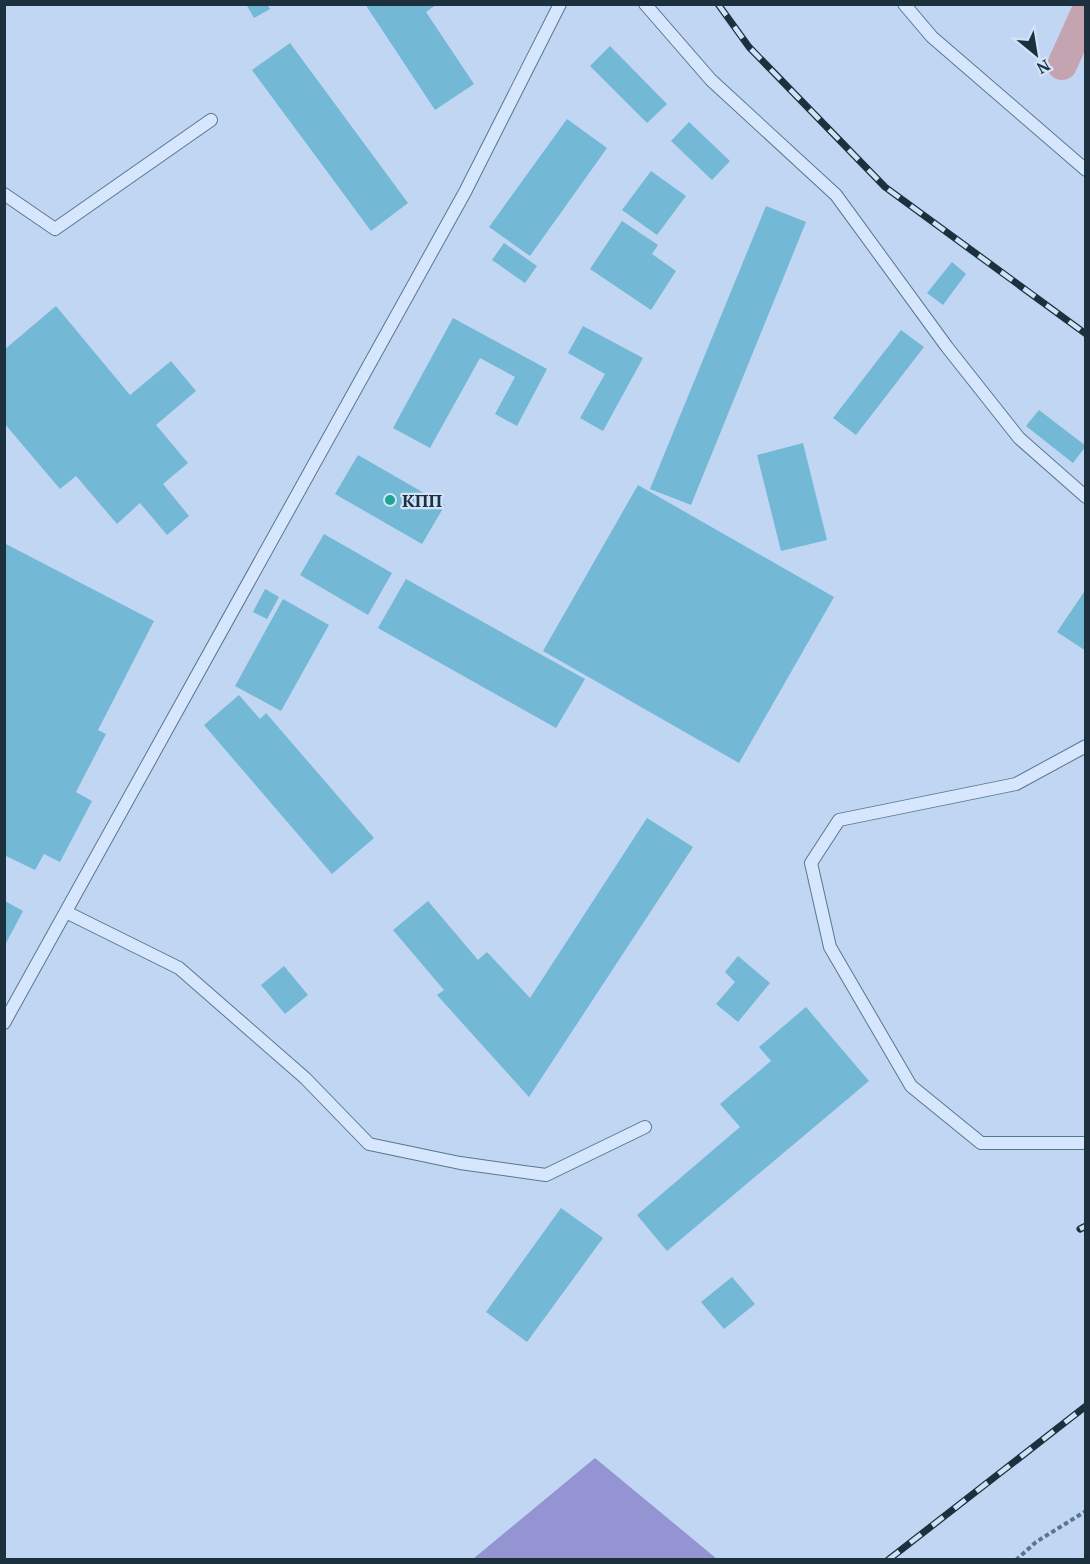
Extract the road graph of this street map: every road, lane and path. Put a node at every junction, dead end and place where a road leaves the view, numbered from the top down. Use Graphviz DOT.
graph roads {
  1 [pos="560,4"];
  2 [pos="645,4"];
  3 [pos="904,4"];
  4 [pos="211,120"];
  5 [pos="1086,170"];
  6 [pos="4,194"];
  7 [pos="1086,497"];
  8 [pos="1086,746"];
  9 [pos="66,912"];
  10 [pos="4,1023"];
  11 [pos="645,1127"];
  12 [pos="1086,1143"];
  13 [pos="1086,1511"];
  14 [pos="1016,1560"];
  1 -- 9 [label="lane"];
  2 -- 7 [label="lane"];
  3 -- 5 [label="lane"];
  4 -- 6 [label="lane"];
  8 -- 12 [label="lane"];
  9 -- 10 [label="lane"];
  9 -- 11 [label="lane"];
  13 -- 14 [label="path"];
}
